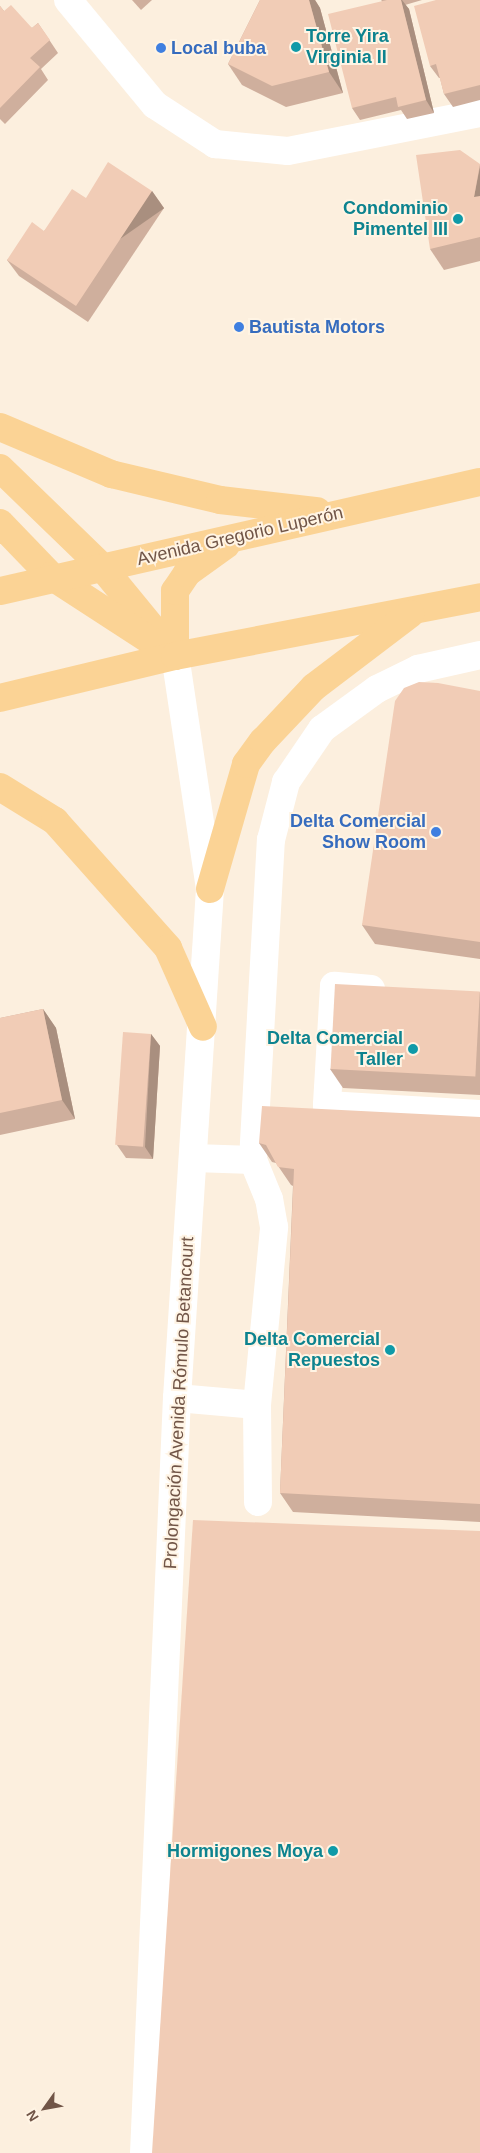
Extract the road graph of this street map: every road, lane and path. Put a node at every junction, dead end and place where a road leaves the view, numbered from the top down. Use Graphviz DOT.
graph roads {
  1 [pos="68,0"];
  2 [pos="480,113"];
  3 [pos="0,427"];
  4 [pos="0,468"];
  5 [pos="480,482"];
  6 [pos="339,514"];
  7 [pos="0,523"];
  8 [pos="250,534"];
  9 [pos="102,567"];
  10 [pos="51,576"];
  11 [pos="0,591"];
  12 [pos="480,597"];
  13 [pos="414,611"];
  14 [pos="480,655"];
  15 [pos="175,656"];
  16 [pos="0,698"];
  17 [pos="0,787"];
  18 [pos="210,889"];
  19 [pos="402,991"];
  20 [pos="204,1027"];
  21 [pos="480,1114"];
  22 [pos="194,1158"];
  23 [pos="253,1160"];
  24 [pos="177,1398"];
  25 [pos="257,1406"];
  26 [pos="258,1502"];
  27 [pos="144,2153"];
  1 -- 2 [label="street"];
  3 -- 6 [label="main road"];
  4 -- 9 [label="main road"];
  5 -- 6 [label="main road, Avenida Gregorio Luperón"];
  6 -- 8 [label="main road, Avenida Gregorio Luperón"];
  7 -- 10 [label="main road"];
  8 -- 9 [label="main road, Avenida Gregorio Luperón"];
  8 -- 15 [label="main road"];
  9 -- 10 [label="main road, Avenida Gregorio Luperón"];
  9 -- 15 [label="main road"];
  10 -- 11 [label="main road, Avenida Gregorio Luperón"];
  10 -- 15 [label="main road"];
  12 -- 13 [label="main road"];
  13 -- 15 [label="main road"];
  13 -- 18 [label="main road"];
  14 -- 23 [label="street"];
  15 -- 16 [label="main road"];
  15 -- 18 [label="street, Prolongación Avenida Rómulo Betancourt"];
  17 -- 20 [label="main road"];
  18 -- 20 [label="street, Prolongación Avenida Rómulo Betancourt"];
  19 -- 21 [label="street"];
  20 -- 22 [label="street, Prolongación Avenida Rómulo Betancourt"];
  22 -- 23 [label="street"];
  22 -- 24 [label="street, Prolongación Avenida Rómulo Betancourt"];
  23 -- 25 [label="street"];
  24 -- 25 [label="street"];
  24 -- 27 [label="street, Prolongación Avenida Rómulo Betancourt"];
  25 -- 26 [label="street"];
}
